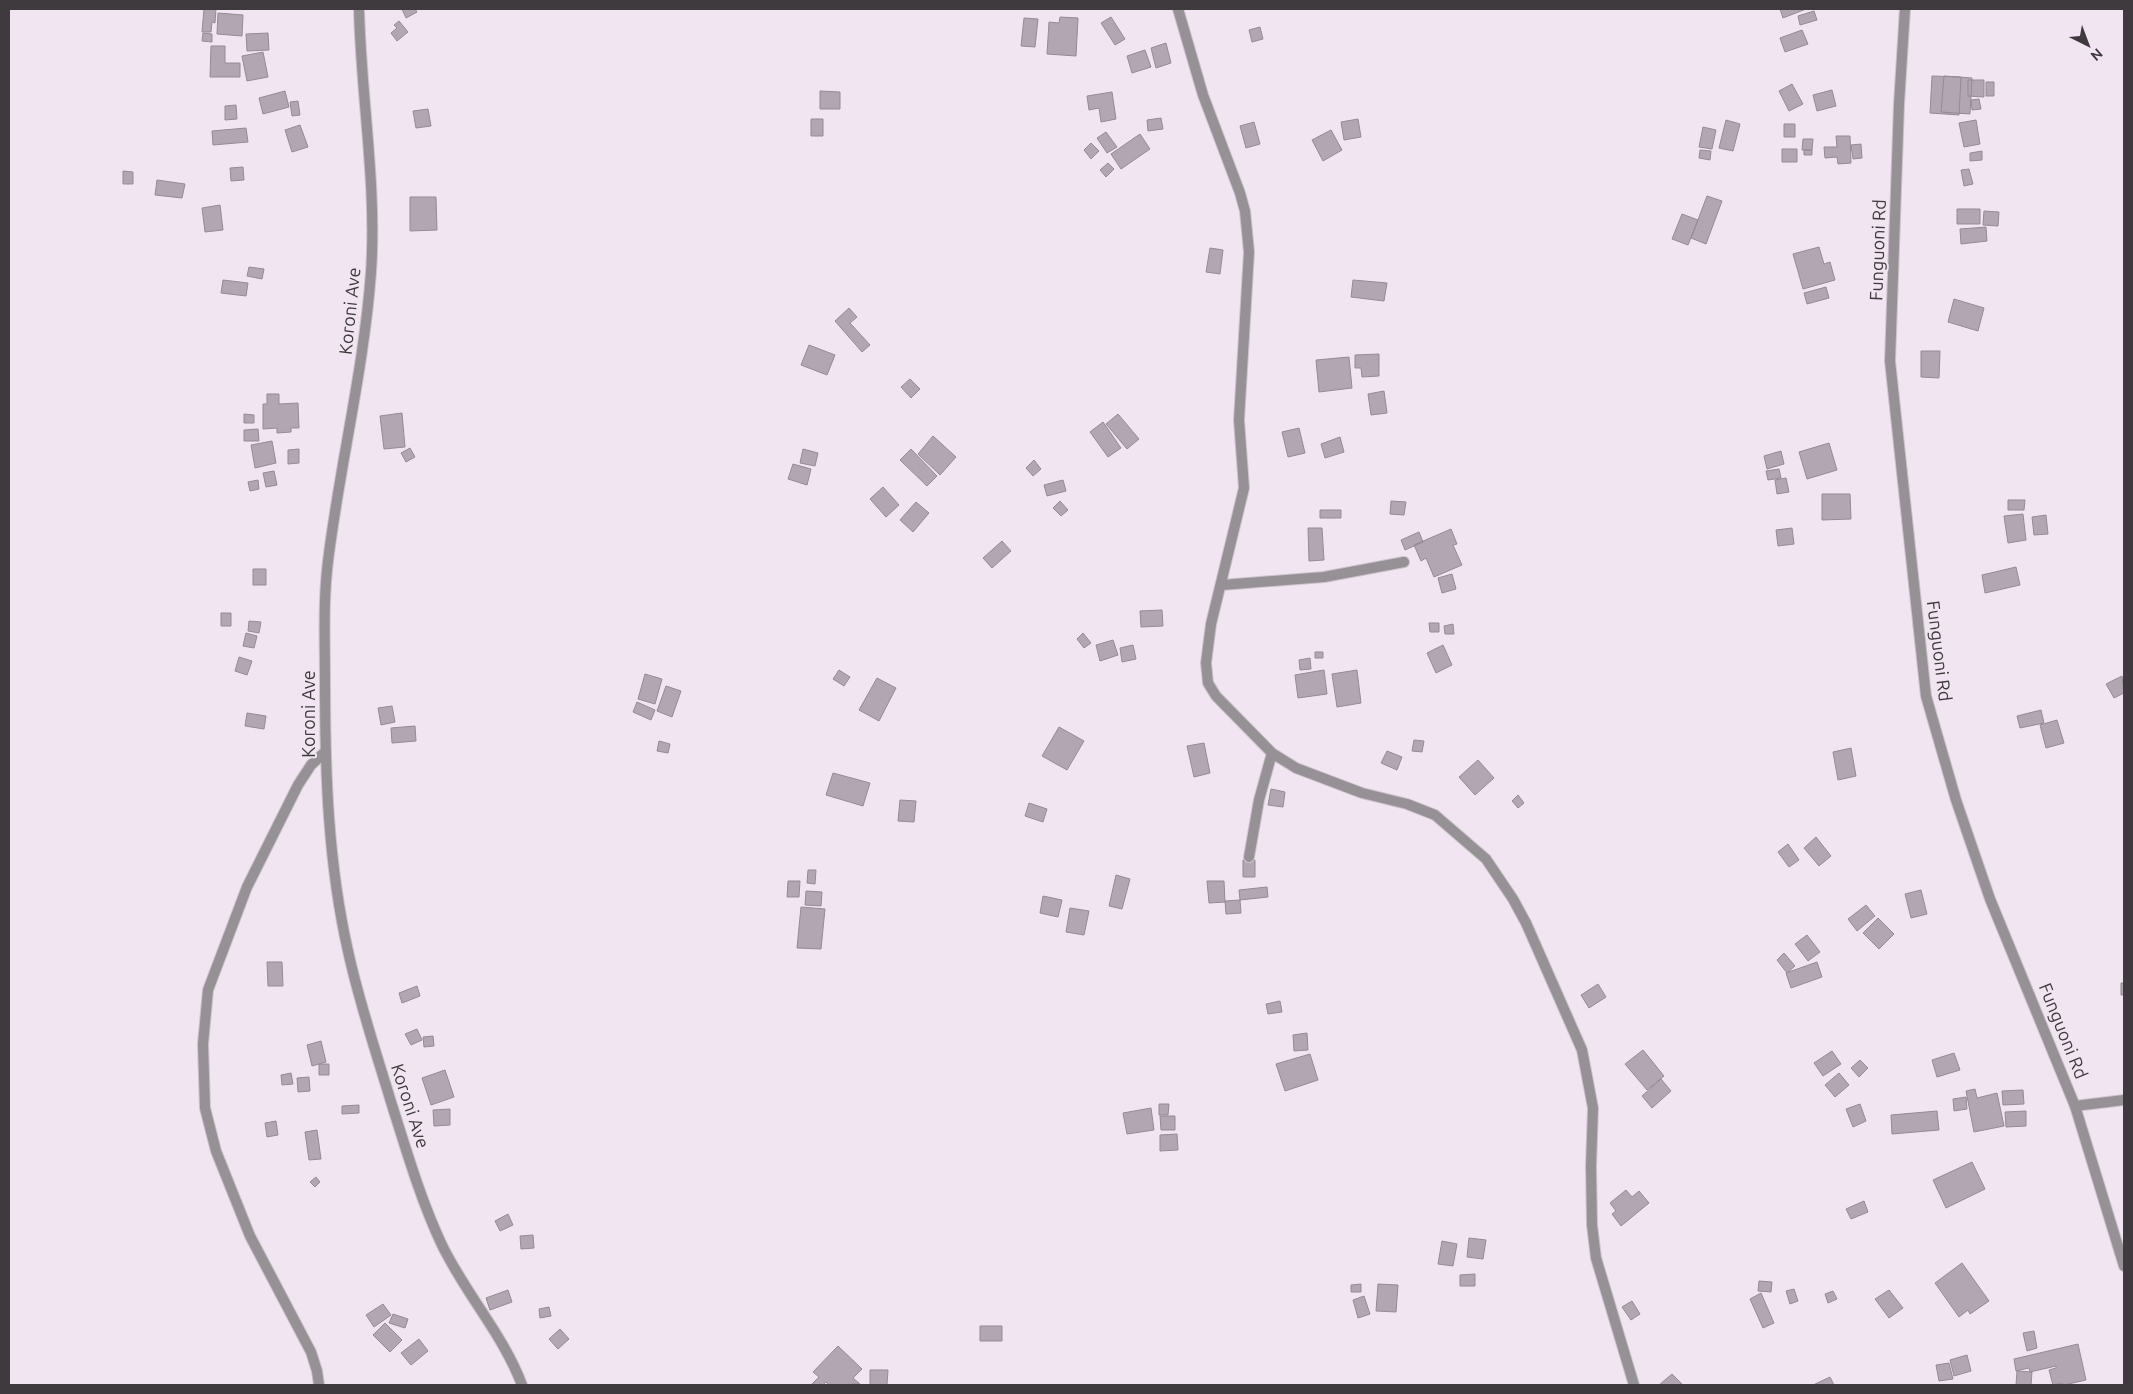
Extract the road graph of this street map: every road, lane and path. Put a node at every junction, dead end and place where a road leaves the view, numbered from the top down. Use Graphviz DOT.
graph roads {
  1 [pos="359,9"];
  2 [pos="1178,9"];
  3 [pos="1905,9"];
  4 [pos="1404,562"];
  5 [pos="1222,585"];
  6 [pos="325,752"];
  7 [pos="1272,753"];
  8 [pos="1249,856"];
  9 [pos="2124,1100"];
  10 [pos="2075,1106"];
  11 [pos="2124,1266"];
  12 [pos="318,1385"];
  13 [pos="522,1385"];
  14 [pos="1634,1385"];
  1 -- 6 [label="street, Koroni Ave"];
  2 -- 5 [label="street"];
  3 -- 10 [label="street, Funguoni Rd"];
  4 -- 5 [label="street"];
  5 -- 7 [label="street"];
  6 -- 12 [label="street"];
  6 -- 13 [label="street, Koroni Ave"];
  7 -- 8 [label="street"];
  7 -- 14 [label="street"];
  9 -- 10 [label="street"];
  10 -- 11 [label="street, Funguoni Rd"];
}
